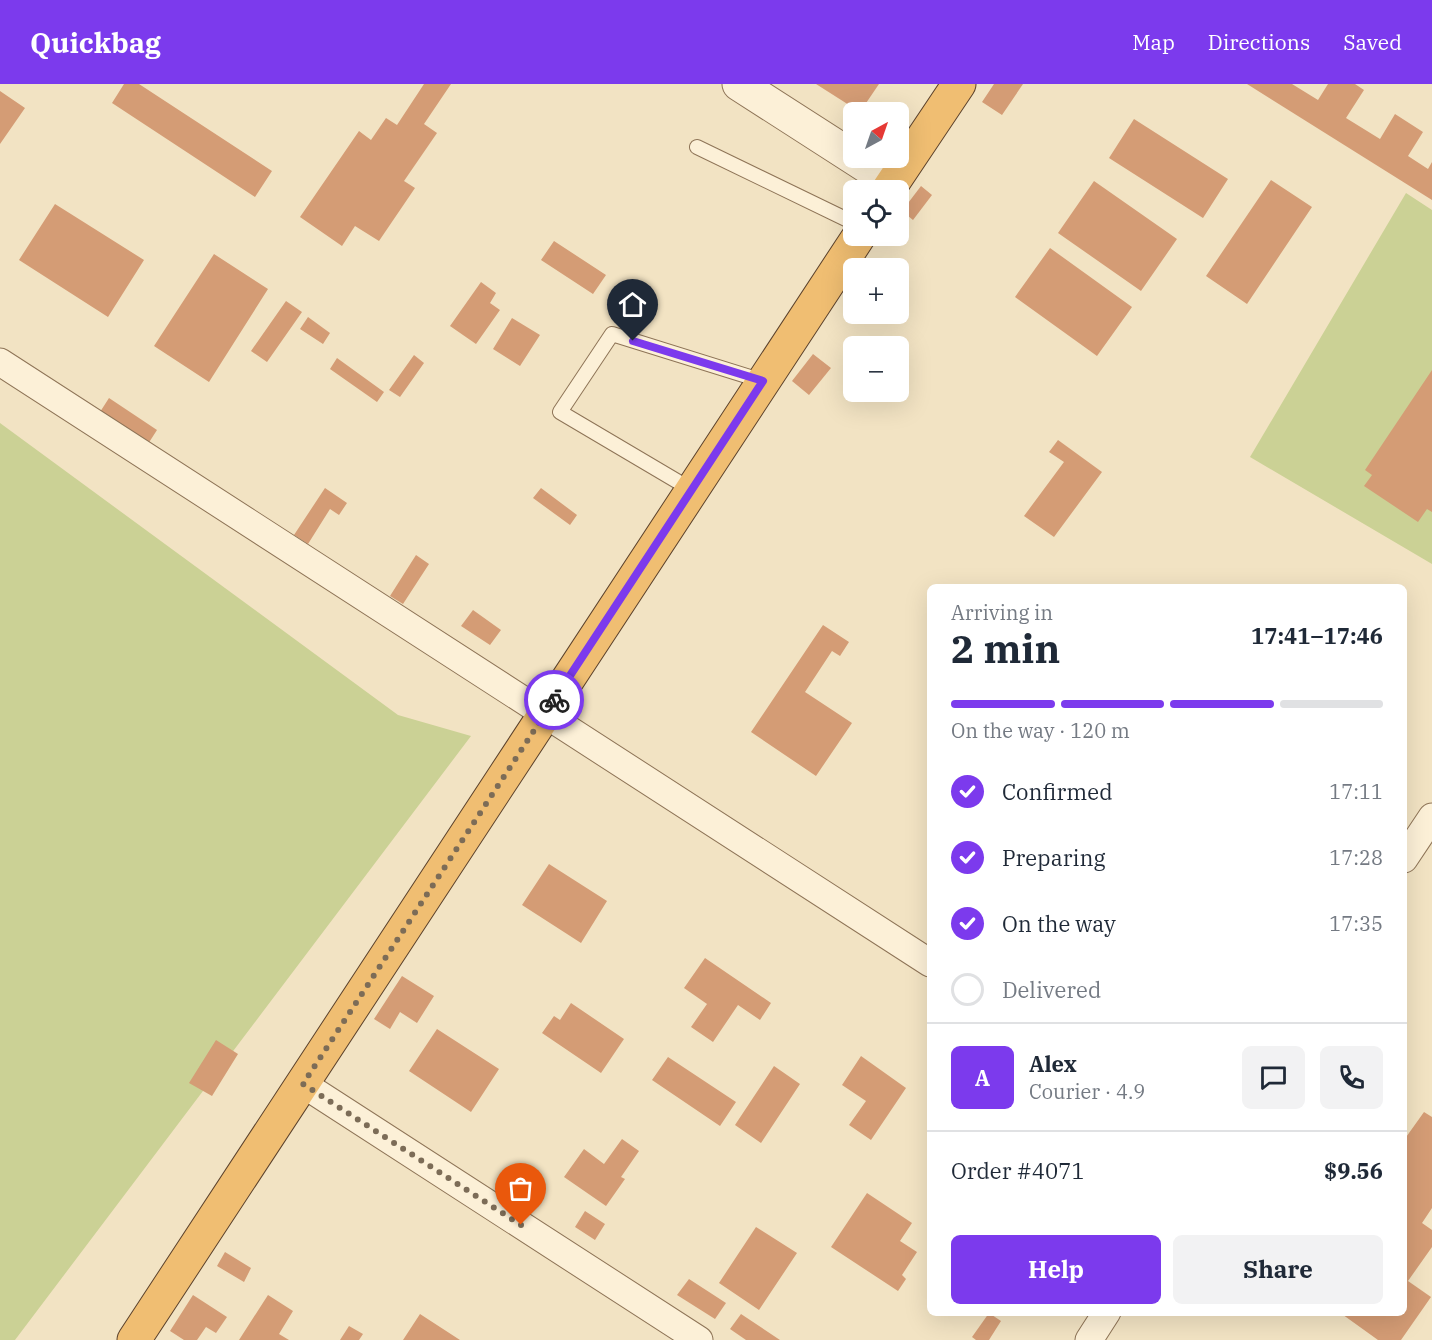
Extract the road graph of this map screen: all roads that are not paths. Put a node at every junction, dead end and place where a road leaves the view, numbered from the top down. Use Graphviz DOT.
graph roads {
  1 [pos="739,84"];
  2 [pos="959,84"];
  3 [pos="697,147"];
  4 [pos="881,180"];
  5 [pos="896,180"];
  6 [pos="843,218"];
  7 [pos="852,246"];
  8 [pos="0,362"];
  9 [pos="763,381"];
  10 [pos="692,490"];
  11 [pos="545,715"];
  12 [pos="1432,817"];
  13 [pos="1407,854"];
  14 [pos="927,961"];
  15 [pos="303,1084"];
  16 [pos="1104,1316"];
  17 [pos="134,1340"];
  18 [pos="699,1340"];
  19 [pos="1089,1340"];
  1 -- 4 [label="street"];
  2 -- 5 [label="highway"];
  3 -- 6 [label="lane"];
  7 -- 9 [label="highway"];
  8 -- 11 [label="street"];
  9 -- 10 [label="highway"];
  9 -- 10 [label="lane"];
  10 -- 11 [label="highway"];
  11 -- 14 [label="street"];
  11 -- 15 [label="highway"];
  12 -- 13 [label="street"];
  15 -- 17 [label="highway"];
  15 -- 18 [label="street"];
  16 -- 19 [label="street"];
}
